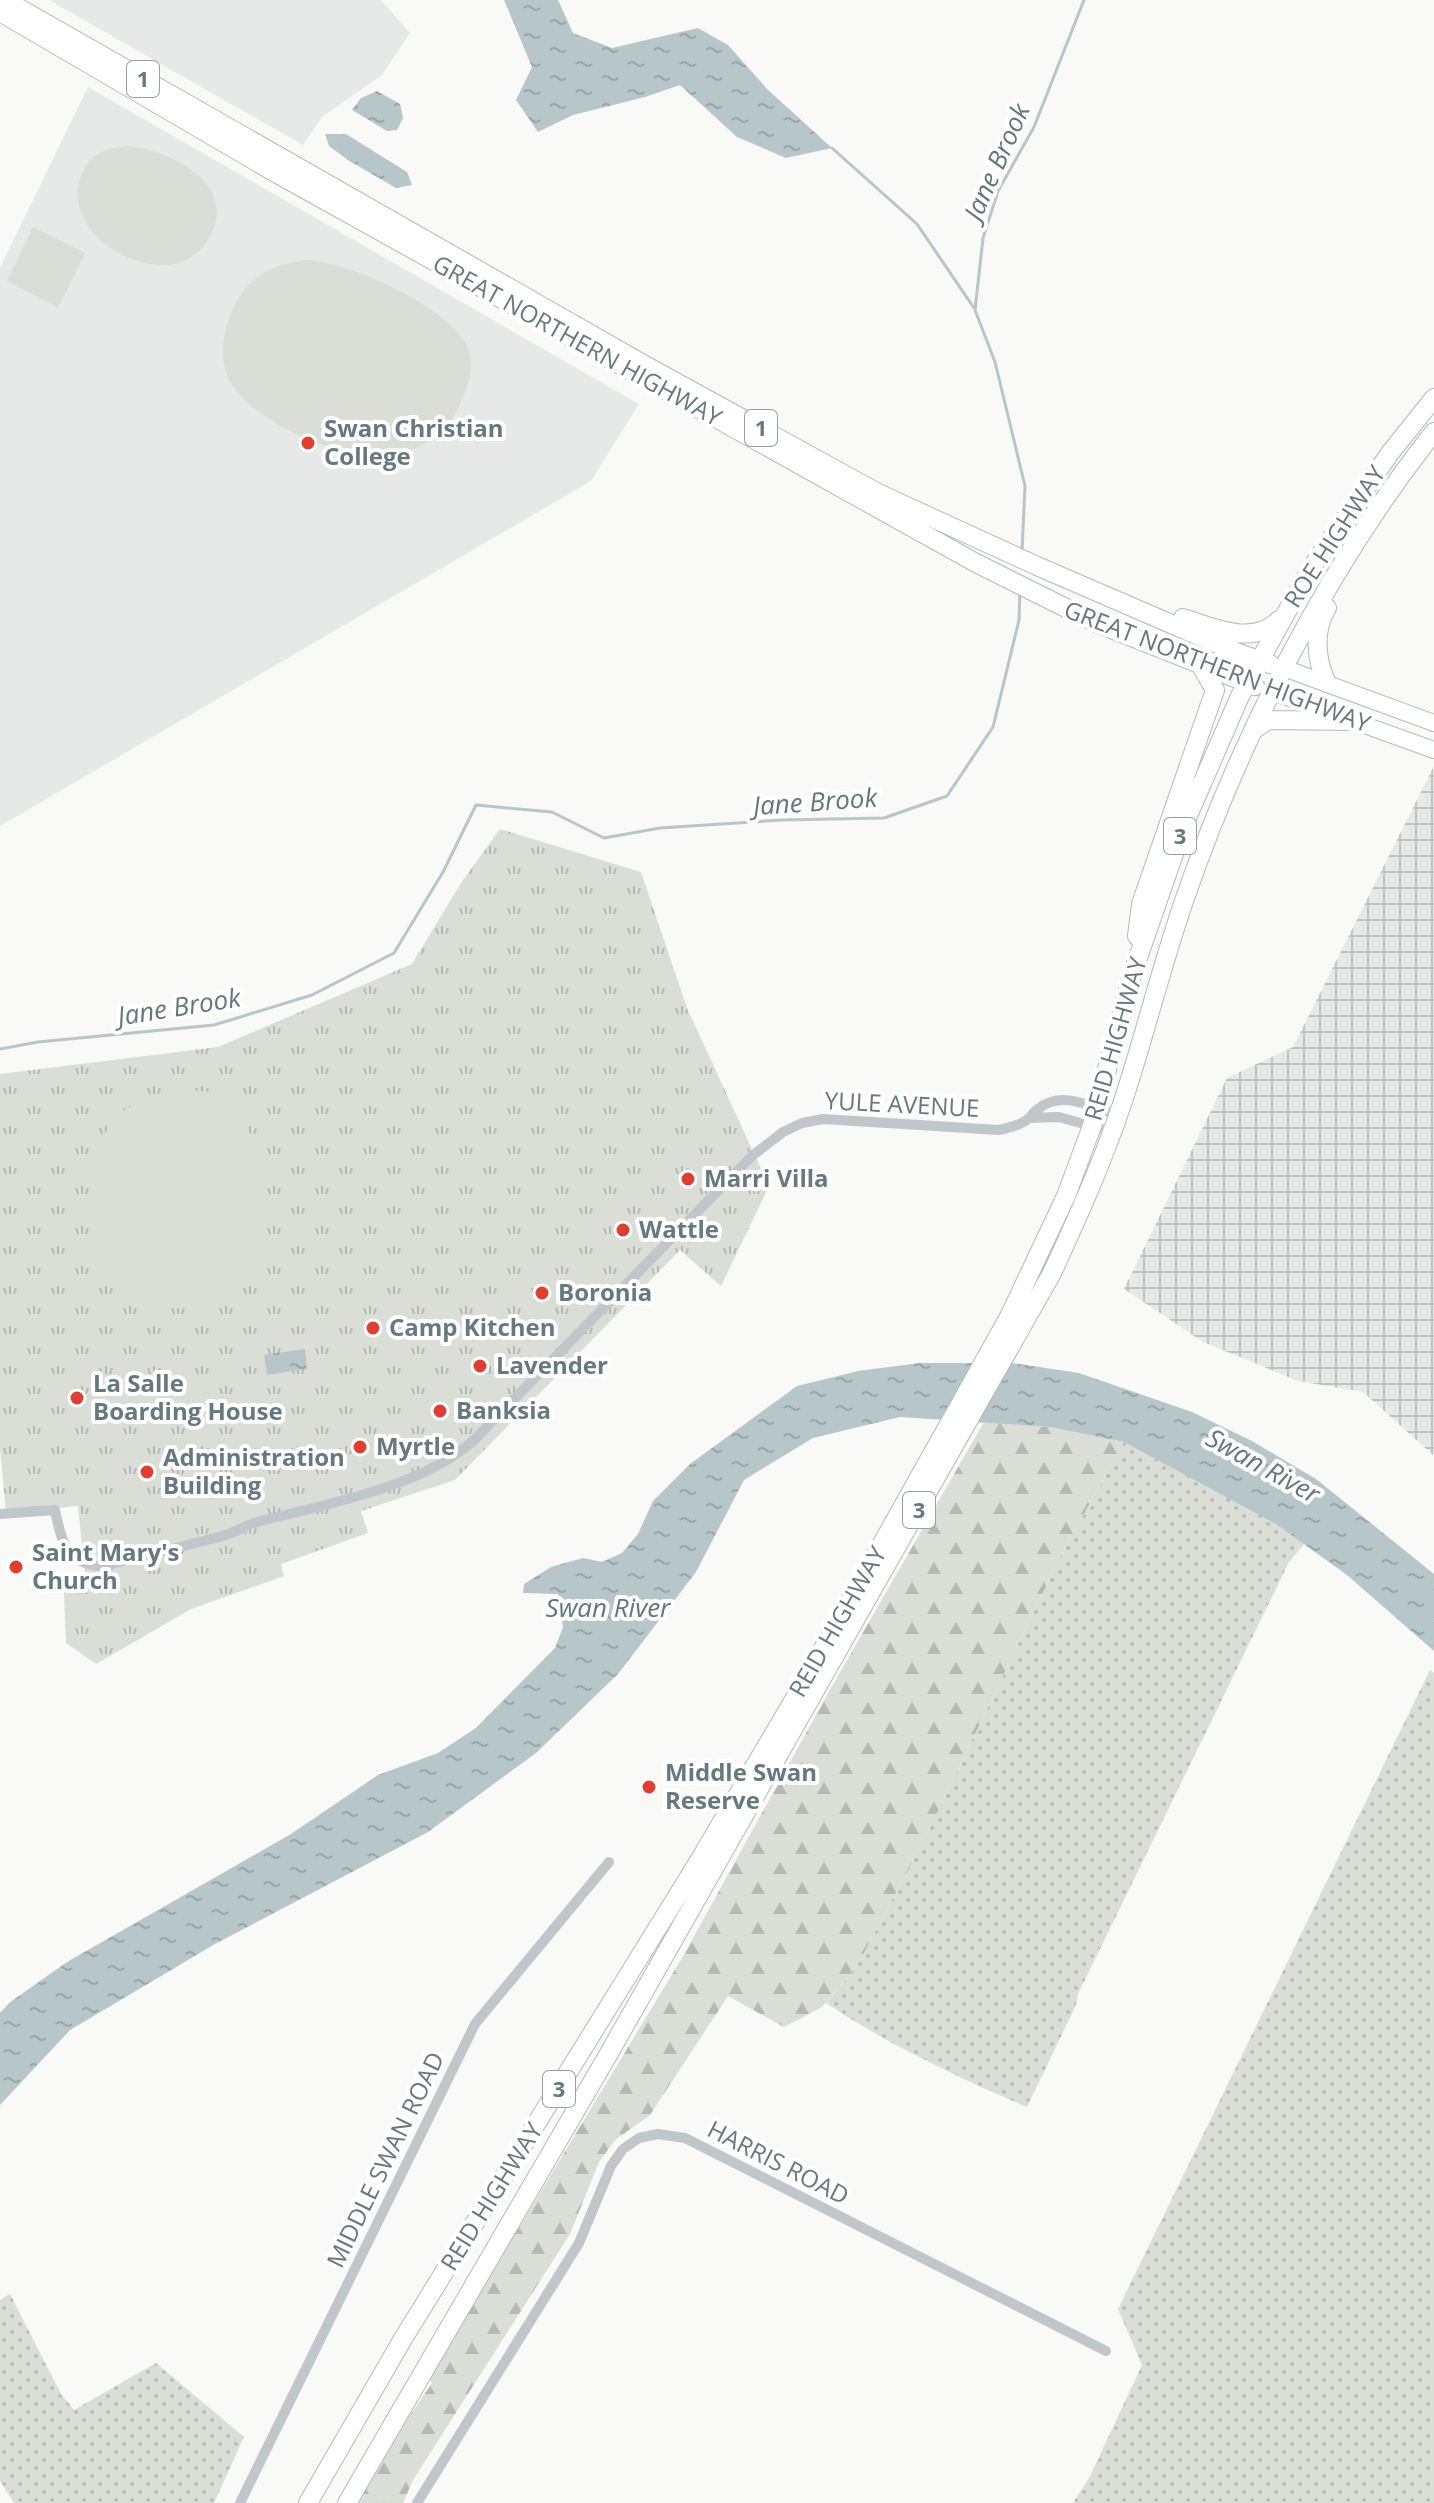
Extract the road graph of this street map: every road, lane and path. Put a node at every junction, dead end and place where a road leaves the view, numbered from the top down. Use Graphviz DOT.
graph roads {
  1 [pos="5,0"];
  2 [pos="0,12"];
  3 [pos="1434,398"];
  4 [pos="1434,432"];
  5 [pos="1391,485"];
  6 [pos="1113,597"];
  7 [pos="1286,612"];
  8 [pos="1258,660"];
  9 [pos="1201,666"];
  10 [pos="1284,668"];
  11 [pos="1247,683"];
  12 [pos="1327,683"];
  13 [pos="1273,692"];
  14 [pos="1354,721"];
  15 [pos="1434,723"];
  16 [pos="1255,729"];
  17 [pos="1434,750"];
  18 [pos="1132,975"];
  19 [pos="1029,1118"];
  20 [pos="1095,1118"];
  21 [pos="1115,1124"];
  22 [pos="1003,1345"];
  23 [pos="0,1514"];
  24 [pos="817,1675"];
  25 [pos="609,1862"];
  26 [pos="1106,2351"];
  27 [pos="240,2503"];
  28 [pos="308,2503"];
  29 [pos="347,2503"];
  30 [pos="417,2503"];
  1 -- 6 [label="highway, GREAT NORTHERN HIGHWAY / 1"];
  2 -- 9 [label="highway, GREAT NORTHERN HIGHWAY / 1"];
  3 -- 7 [label="highway, ROE HIGHWAY / 3"];
  4 -- 5 [label="highway, ROE HIGHWAY / 3"];
  5 -- 10 [label="highway, ROE HIGHWAY / 3"];
  5 -- 12 [label="highway"];
  6 -- 7 [label="highway"];
  6 -- 8 [label="highway, GREAT NORTHERN HIGHWAY / 1"];
  7 -- 8 [label="highway, ROE HIGHWAY / 3"];
  8 -- 10 [label="highway, GREAT NORTHERN HIGHWAY / 1"];
  8 -- 11 [label="highway, ROE HIGHWAY / 3"];
  9 -- 11 [label="highway, GREAT NORTHERN HIGHWAY / 1"];
  9 -- 18 [label="highway"];
  10 -- 12 [label="main road, GREAT NORTHERN HIGHWAY / 1"];
  10 -- 13 [label="highway, ROE HIGHWAY / 3"];
  11 -- 13 [label="highway, GREAT NORTHERN HIGHWAY / 1"];
  11 -- 18 [label="highway, REID HIGHWAY / 3"];
  12 -- 15 [label="main road, GREAT NORTHERN HIGHWAY / 1"];
  13 -- 14 [label="main road, GREAT NORTHERN HIGHWAY / 1"];
  13 -- 16 [label="highway, REID HIGHWAY / 3"];
  14 -- 16 [label="highway"];
  14 -- 17 [label="main road, GREAT NORTHERN HIGHWAY / 1"];
  16 -- 21 [label="highway, REID HIGHWAY / 3"];
  18 -- 20 [label="highway, REID HIGHWAY / 3"];
  19 -- 20 [label="street, YULE AVENUE"];
  19 -- 20 [label="street, YULE AVENUE"];
  19 -- 23 [label="street, YULE AVENUE"];
  20 -- 21 [label="street, YULE AVENUE"];
  20 -- 21 [label="street, YULE AVENUE"];
  20 -- 22 [label="highway, REID HIGHWAY / 3"];
  21 -- 22 [label="highway, REID HIGHWAY / 3"];
  22 -- 24 [label="highway, REID HIGHWAY / 3"];
  24 -- 28 [label="highway, REID HIGHWAY / 3"];
  24 -- 29 [label="highway, REID HIGHWAY / 3"];
  25 -- 27 [label="street, MIDDLE SWAN ROAD"];
  26 -- 30 [label="street, HARRIS ROAD"];
}
